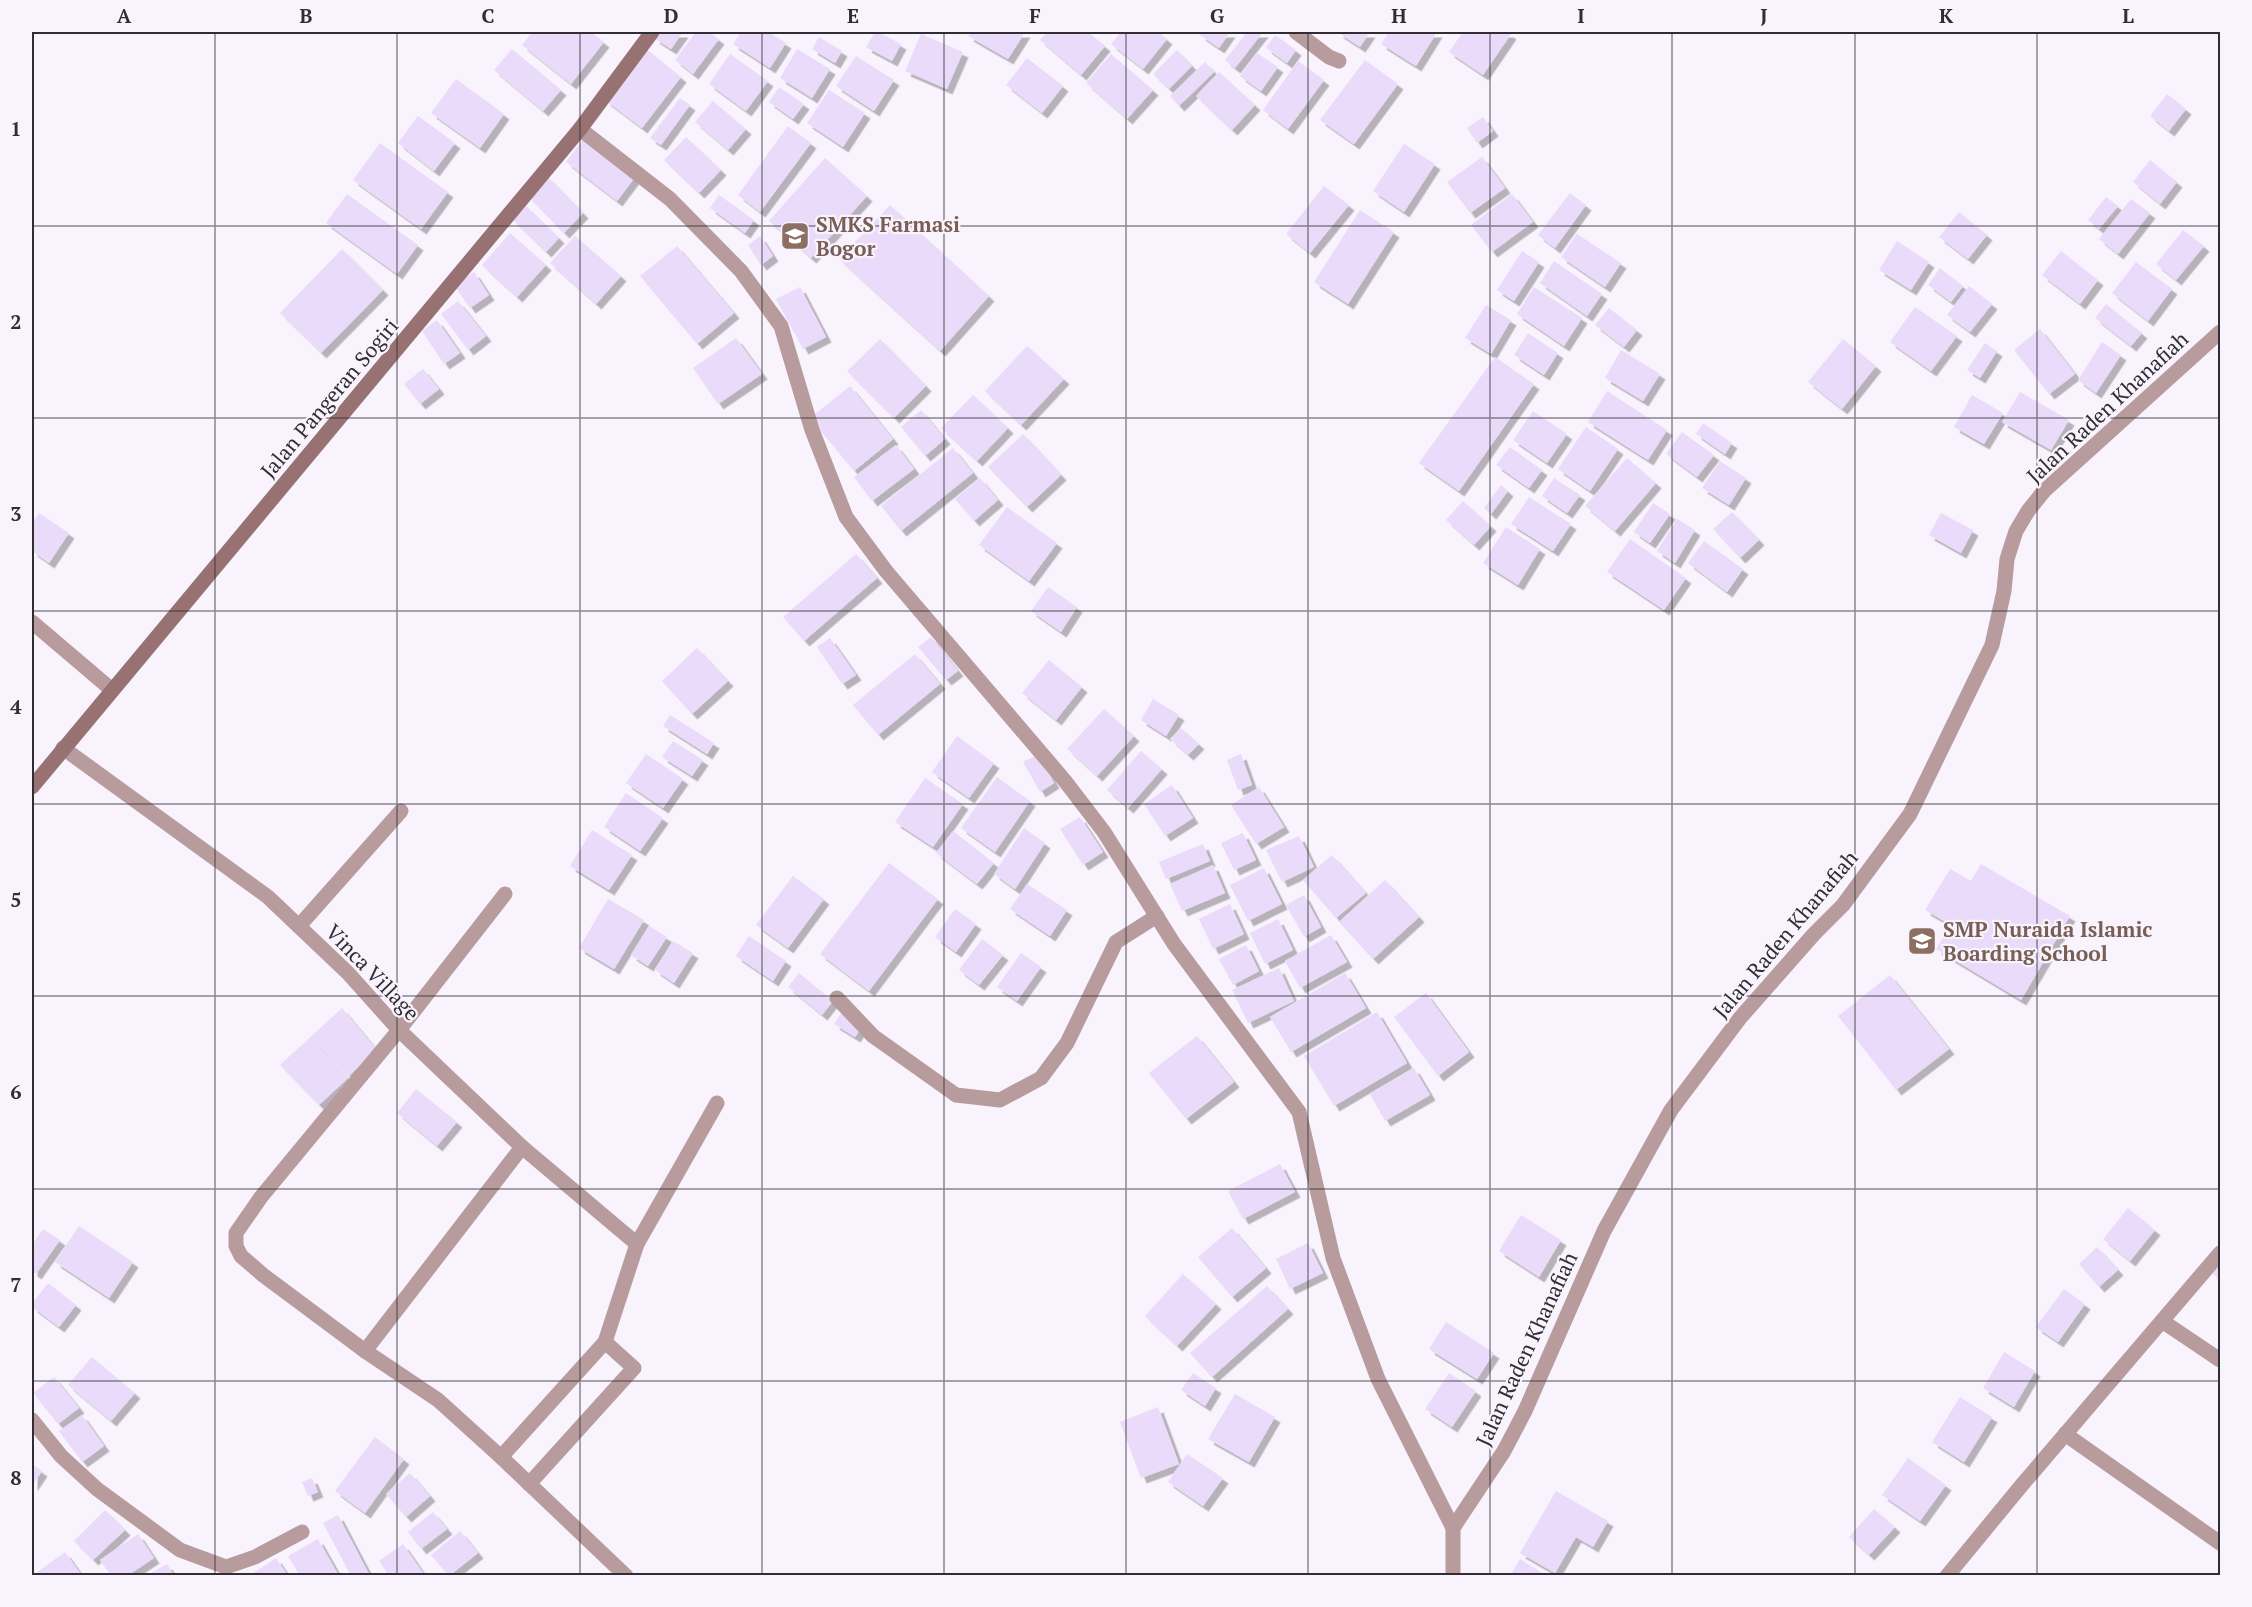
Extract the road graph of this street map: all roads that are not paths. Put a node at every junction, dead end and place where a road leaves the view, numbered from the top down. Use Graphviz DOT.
graph roads {
  1 [pos="652,32"];
  2 [pos="1296,32"];
  3 [pos="1339,61"];
  4 [pos="580,129"];
  5 [pos="2220,332"];
  6 [pos="32,622"];
  7 [pos="112,690"];
  8 [pos="63,748"];
  9 [pos="32,787"];
  10 [pos="401,811"];
  11 [pos="505,894"];
  12 [pos="1157,916"];
  13 [pos="299,926"];
  14 [pos="837,998"];
  15 [pos="399,1030"];
  16 [pos="717,1103"];
  17 [pos="522,1147"];
  18 [pos="637,1244"];
  19 [pos="2220,1253"];
  20 [pos="2162,1321"];
  21 [pos="605,1342"];
  22 [pos="365,1351"];
  23 [pos="2220,1360"];
  24 [pos="32,1420"];
  25 [pos="2066,1434"];
  26 [pos="501,1457"];
  27 [pos="529,1484"];
  28 [pos="1453,1528"];
  29 [pos="302,1532"];
  30 [pos="2220,1543"];
  31 [pos="626,1575"];
  32 [pos="1453,1575"];
  33 [pos="1947,1575"];
  1 -- 4 [label="street, Jalan Pangeran Sogiri"];
  2 -- 3 [label="street"];
  4 -- 7 [label="street, Jalan Pangeran Sogiri"];
  4 -- 12 [label="street"];
  5 -- 28 [label="street, Jalan Raden Khanafiah"];
  6 -- 7 [label="street"];
  7 -- 8 [label="street, Jalan Pangeran Sogiri"];
  8 -- 9 [label="street, Jalan Pangeran Sogiri"];
  8 -- 13 [label="street, Vinca Village"];
  10 -- 13 [label="street"];
  11 -- 15 [label="street"];
  12 -- 14 [label="street"];
  12 -- 28 [label="street"];
  13 -- 15 [label="street, Vinca Village"];
  15 -- 17 [label="street, Vinca Village"];
  15 -- 22 [label="street"];
  16 -- 18 [label="street"];
  17 -- 18 [label="street, Vinca Village"];
  17 -- 22 [label="street"];
  18 -- 21 [label="street"];
  19 -- 20 [label="street"];
  20 -- 23 [label="street"];
  20 -- 25 [label="street"];
  21 -- 26 [label="street"];
  21 -- 27 [label="street"];
  22 -- 26 [label="street"];
  24 -- 29 [label="street"];
  25 -- 30 [label="street"];
  25 -- 33 [label="street"];
  26 -- 27 [label="street"];
  27 -- 31 [label="street"];
  28 -- 32 [label="street"];
}
